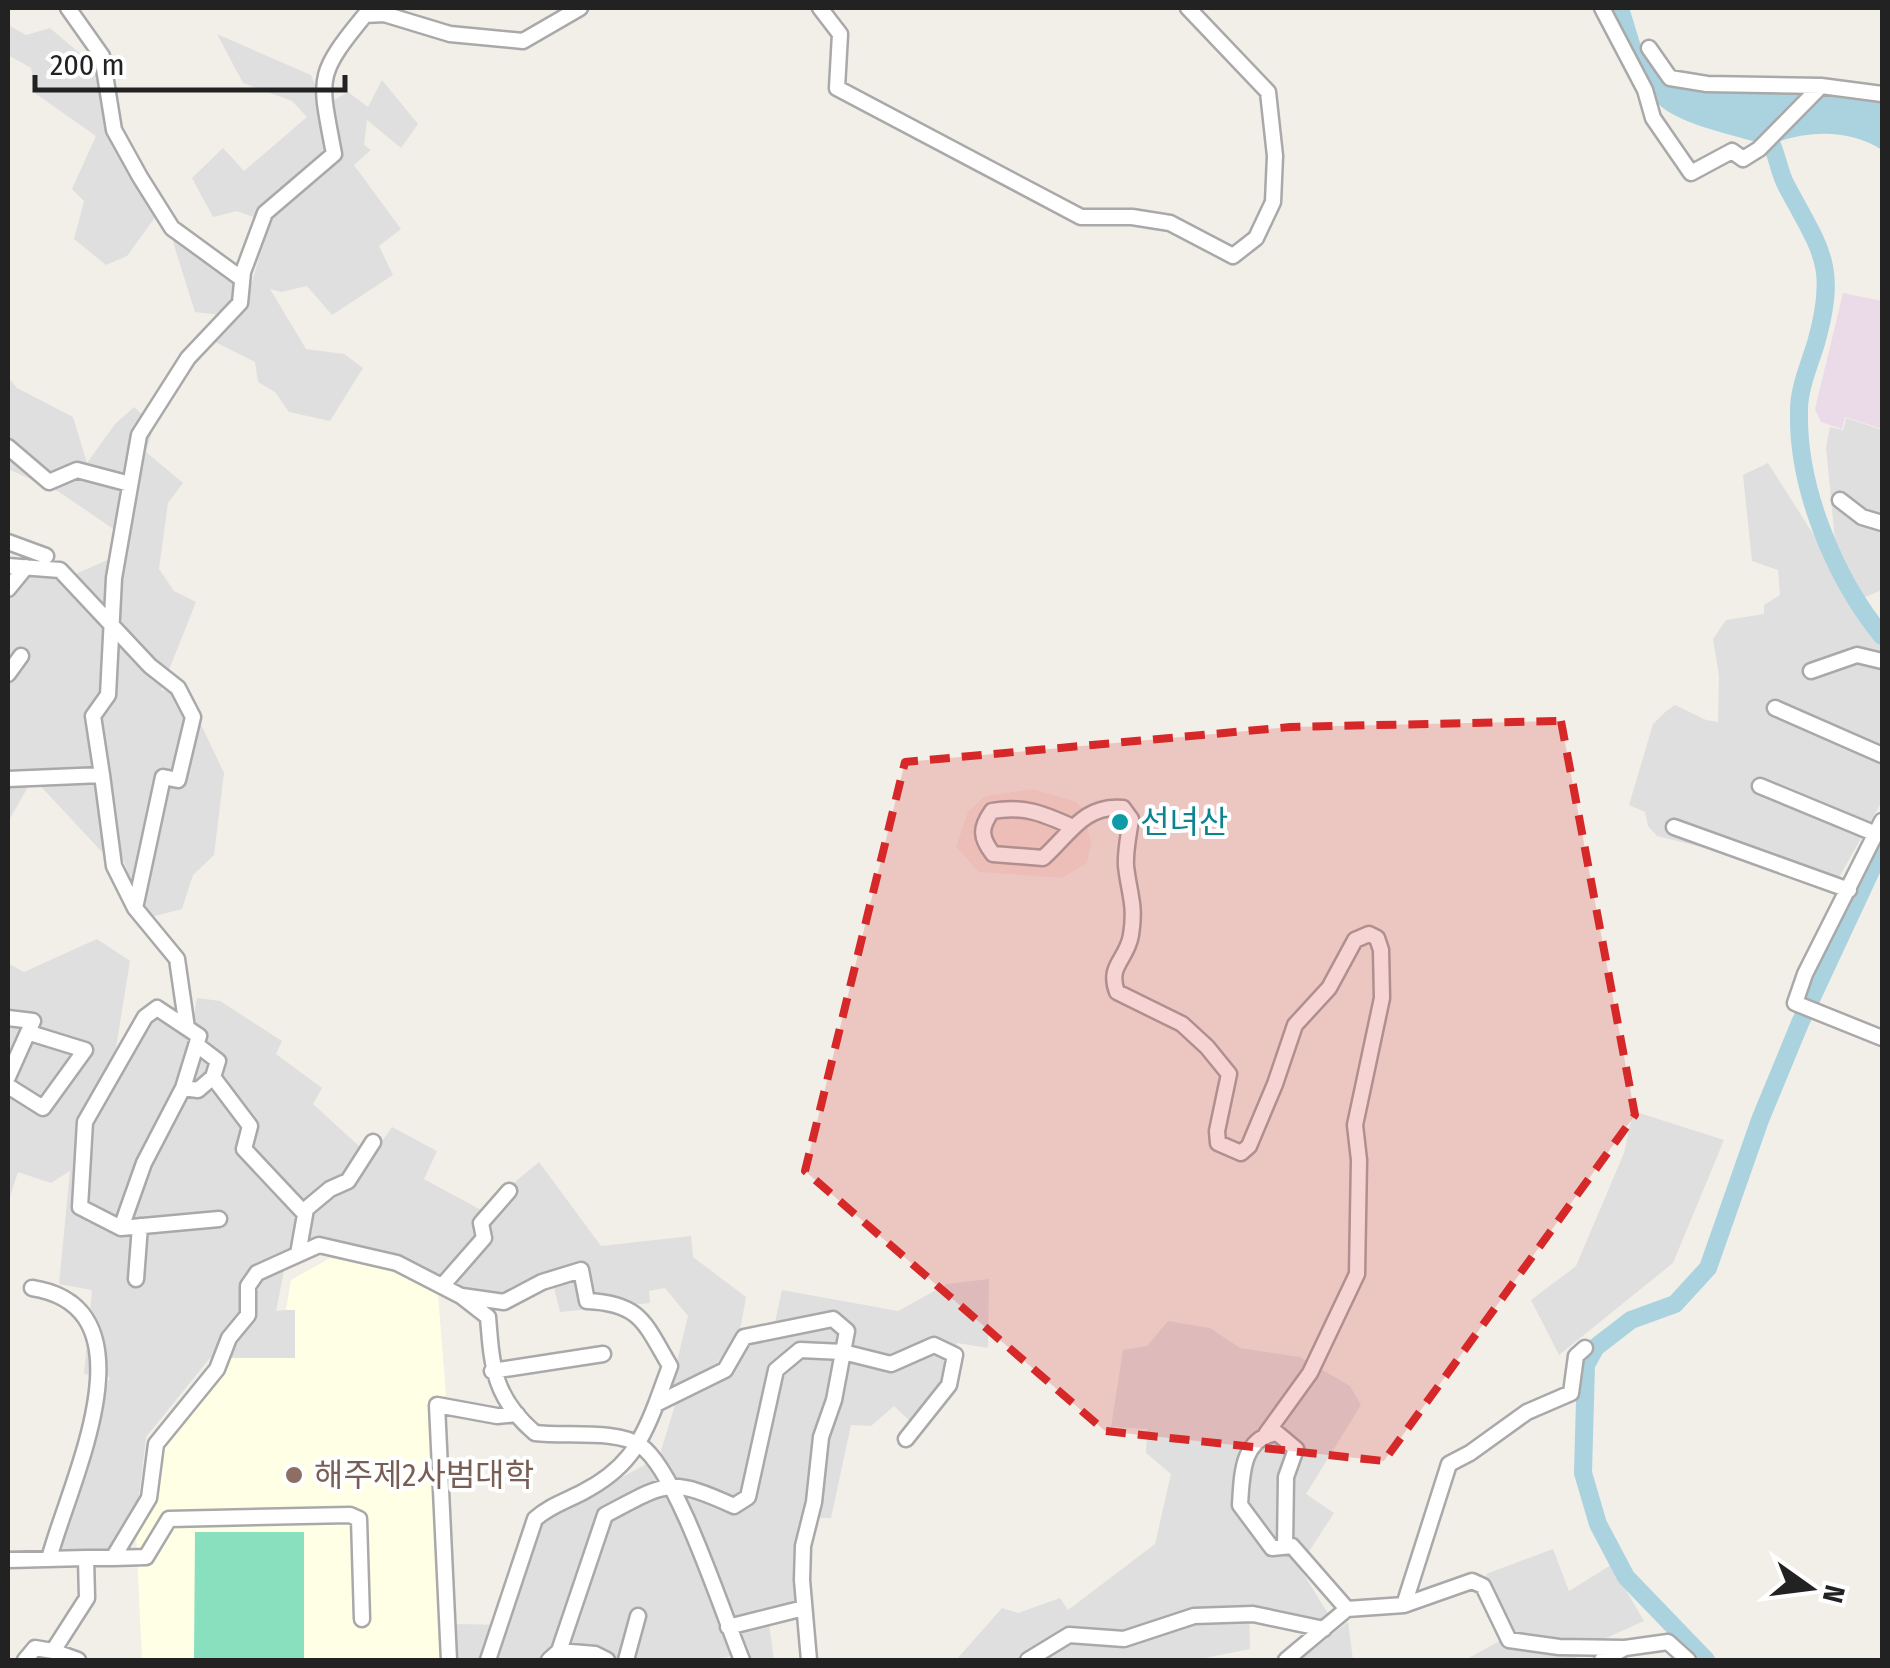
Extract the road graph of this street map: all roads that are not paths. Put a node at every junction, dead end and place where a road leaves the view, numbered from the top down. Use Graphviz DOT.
graph roads {
  1 [pos="68,8"];
  2 [pos="580,8"];
  3 [pos="820,8"];
  4 [pos="1188,8"];
  5 [pos="1602,8"];
  6 [pos="1649,48"];
  7 [pos="1818,89"];
  8 [pos="1882,94"];
  9 [pos="242,279"];
  10 [pos="8,447"];
  11 [pos="130,484"];
  12 [pos="1840,500"];
  13 [pos="1882,522"];
  14 [pos="8,542"];
  15 [pos="46,556"];
  16 [pos="8,566"];
  17 [pos="26,568"];
  18 [pos="8,589"];
  19 [pos="110,625"];
  20 [pos="21,656"];
  21 [pos="1882,661"];
  22 [pos="1811,671"];
  23 [pos="8,674"];
  24 [pos="1775,708"];
  25 [pos="1882,755"];
  26 [pos="102,775"];
  27 [pos="8,780"];
  28 [pos="1760,786"];
  29 [pos="1073,827"];
  30 [pos="1674,827"];
  31 [pos="1879,828"];
  32 [pos="1849,890"];
  33 [pos="135,908"];
  34 [pos="8,1018"];
  35 [pos="187,1028"];
  36 [pos="30,1033"];
  37 [pos="1882,1038"];
  38 [pos="197,1045"];
  39 [pos="8,1077"];
  40 [pos="213,1077"];
  41 [pos="8,1086"];
  42 [pos="183,1088"];
  43 [pos="373,1142"];
  44 [pos="509,1192"];
  45 [pos="305,1214"];
  46 [pos="219,1219"];
  47 [pos="140,1226"];
  48 [pos="121,1228"];
  49 [pos="298,1254"];
  50 [pos="136,1278"];
  51 [pos="442,1286"];
  52 [pos="32,1288"];
  53 [pos="461,1296"];
  54 [pos="1586,1348"];
  55 [pos="843,1352"];
  56 [pos="603,1354"];
  57 [pos="492,1371"];
  58 [pos="656,1404"];
  59 [pos="517,1414"];
  60 [pos="1266,1434"];
  61 [pos="906,1440"];
  62 [pos="640,1445"];
  63 [pos="672,1485"];
  64 [pos="1286,1547"];
  65 [pos="86,1558"];
  66 [pos="114,1558"];
  67 [pos="48,1559"];
  68 [pos="8,1560"];
  69 [pos="1404,1606"];
  70 [pos="804,1608"];
  71 [pos="1347,1610"];
  72 [pos="638,1616"];
  73 [pos="362,1619"];
  74 [pos="728,1627"];
  75 [pos="1324,1629"];
  76 [pos="1625,1648"];
  77 [pos="53,1651"];
  78 [pos="554,1656"];
  79 [pos="24,1660"];
  80 [pos="78,1660"];
  81 [pos="449,1660"];
  82 [pos="488,1660"];
  83 [pos="607,1660"];
  84 [pos="626,1660"];
  85 [pos="742,1660"];
  86 [pos="808,1660"];
  87 [pos="1028,1660"];
  88 [pos="1286,1660"];
  89 [pos="1602,1660"];
  90 [pos="1688,1660"];
  1 -- 9 [label="street"];
  2 -- 9 [label="street"];
  3 -- 4 [label="street"];
  5 -- 7 [label="street"];
  6 -- 7 [label="street"];
  7 -- 8 [label="street"];
  9 -- 11 [label="street"];
  10 -- 11 [label="street"];
  11 -- 19 [label="street"];
  12 -- 13 [label="street"];
  14 -- 15 [label="street"];
  16 -- 17 [label="street"];
  17 -- 18 [label="street"];
  17 -- 19 [label="street"];
  19 -- 26 [label="street"];
  19 -- 33 [label="street"];
  20 -- 23 [label="street"];
  21 -- 22 [label="street"];
  24 -- 25 [label="street"];
  26 -- 27 [label="street"];
  26 -- 33 [label="street"];
  28 -- 31 [label="street"];
  29 -- 29 [label="street"];
  29 -- 60 [label="street"];
  30 -- 32 [label="street"];
  31 -- 32 [label="street"];
  32 -- 37 [label="street"];
  33 -- 35 [label="street"];
  34 -- 36 [label="street"];
  35 -- 38 [label="street"];
  35 -- 48 [label="street"];
  36 -- 39 [label="street"];
  36 -- 41 [label="street"];
  38 -- 40 [label="street"];
  38 -- 42 [label="street"];
  40 -- 42 [label="street"];
  40 -- 45 [label="street"];
  42 -- 48 [label="street"];
  43 -- 45 [label="street"];
  44 -- 51 [label="street"];
  45 -- 49 [label="street"];
  46 -- 47 [label="street"];
  47 -- 48 [label="street"];
  47 -- 50 [label="street"];
  49 -- 51 [label="street"];
  49 -- 66 [label="street"];
  51 -- 53 [label="street"];
  52 -- 67 [label="street"];
  53 -- 57 [label="street"];
  53 -- 58 [label="street"];
  54 -- 69 [label="street"];
  55 -- 58 [label="street"];
  55 -- 61 [label="street"];
  55 -- 63 [label="street"];
  55 -- 70 [label="street"];
  56 -- 57 [label="street"];
  57 -- 59 [label="street"];
  58 -- 62 [label="street"];
  59 -- 62 [label="street"];
  59 -- 81 [label="street"];
  60 -- 64 [label="street"];
  60 -- 64 [label="street"];
  62 -- 63 [label="street"];
  62 -- 82 [label="street"];
  63 -- 74 [label="street"];
  63 -- 78 [label="street"];
  64 -- 71 [label="street"];
  65 -- 66 [label="street"];
  65 -- 67 [label="street"];
  65 -- 77 [label="street"];
  66 -- 73 [label="street"];
  67 -- 68 [label="street"];
  69 -- 71 [label="street"];
  69 -- 76 [label="street"];
  70 -- 74 [label="street"];
  70 -- 86 [label="street"];
  71 -- 75 [label="street"];
  72 -- 84 [label="street"];
  74 -- 85 [label="street"];
  75 -- 87 [label="street"];
  75 -- 88 [label="street"];
  76 -- 89 [label="street"];
  76 -- 90 [label="street"];
  77 -- 79 [label="street"];
  77 -- 80 [label="street"];
  78 -- 83 [label="street"];
}
